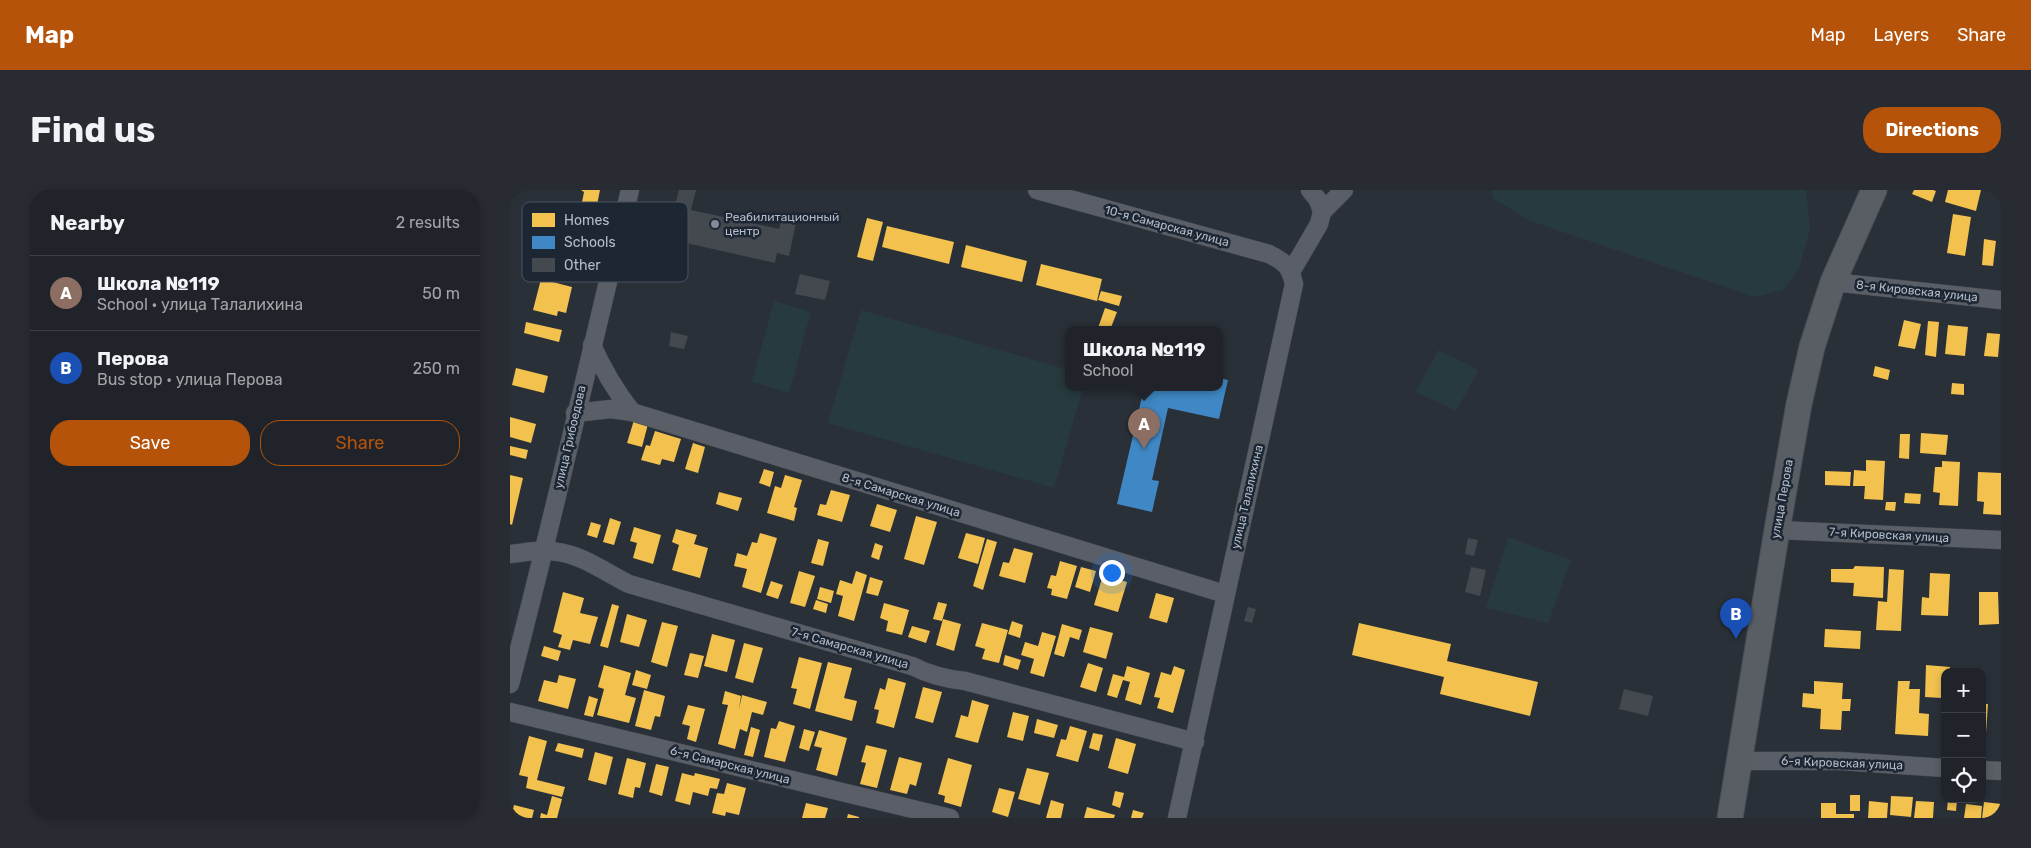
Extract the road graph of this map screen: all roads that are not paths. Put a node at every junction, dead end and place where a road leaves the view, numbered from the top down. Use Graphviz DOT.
graph roads {
  1 [pos="1037,190"];
  2 [pos="1344,190"];
  3 [pos="1874,190"];
  4 [pos="1318,198"];
  5 [pos="1291,272"];
  6 [pos="607,282"];
  7 [pos="1833,282"];
  8 [pos="2001,300"];
  9 [pos="592,345"];
  10 [pos="632,412"];
  11 [pos="575,413"];
  12 [pos="1777,530"];
  13 [pos="2001,540"];
  14 [pos="545,550"];
  15 [pos="510,554"];
  16 [pos="1225,594"];
  17 [pos="510,684"];
  18 [pos="510,712"];
  19 [pos="1194,742"];
  20 [pos="1740,761"];
  21 [pos="1941,768"];
  22 [pos="1986,770"];
  23 [pos="2001,771"];
  24 [pos="950,818"];
  25 [pos="1177,818"];
  26 [pos="1730,818"];
  1 -- 5 [label="street, 10-я Самарская улица"];
  2 -- 4 [label="street"];
  3 -- 7 [label="street, улица Перова"];
  4 -- 5 [label="street"];
  5 -- 16 [label="street, улица Талалихина"];
  6 -- 9 [label="street, улица Грибоедова"];
  7 -- 8 [label="street, 8-я Кировская улица"];
  7 -- 12 [label="street, улица Перова"];
  9 -- 10 [label="street"];
  9 -- 11 [label="street, улица Грибоедова"];
  10 -- 11 [label="street, 8-я Самарская улица"];
  10 -- 16 [label="street, 8-я Самарская улица"];
  11 -- 14 [label="street, улица Грибоедова"];
  12 -- 13 [label="street, 7-я Кировская улица"];
  12 -- 20 [label="street, улица Перова"];
  14 -- 15 [label="street, 7-я Самарская улица"];
  14 -- 17 [label="street, улица Грибоедова"];
  14 -- 19 [label="street, 7-я Самарская улица"];
  16 -- 19 [label="street, улица Талалихина"];
  18 -- 24 [label="street, 6-я Самарская улица"];
  19 -- 25 [label="street, улица Талалихина"];
  20 -- 21 [label="street, 6-я Кировская улица"];
  20 -- 26 [label="street, улица Перова"];
  22 -- 23 [label="street"];
}
